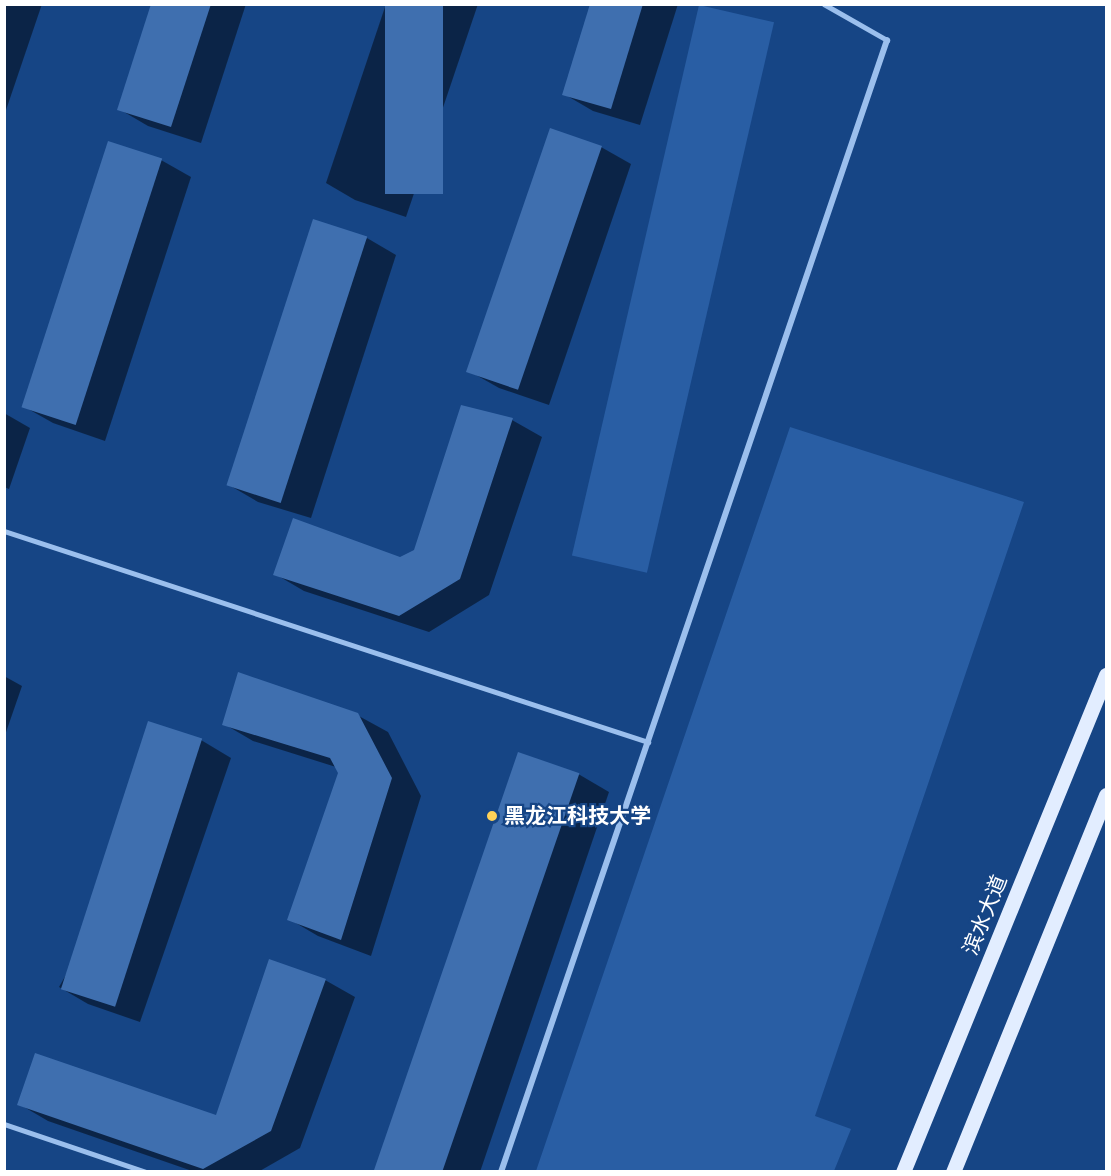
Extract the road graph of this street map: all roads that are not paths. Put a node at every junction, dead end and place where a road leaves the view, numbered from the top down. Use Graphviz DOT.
graph roads {
  1 [pos="824,4"];
  2 [pos="887,40"];
  3 [pos="4,531"];
  4 [pos="1107,675"];
  5 [pos="648,742"];
  6 [pos="1107,795"];
  7 [pos="4,1124"];
  8 [pos="146,1172"];
  9 [pos="501,1172"];
  10 [pos="903,1172"];
  11 [pos="954,1172"];
  1 -- 2 [label="lane"];
  2 -- 5 [label="street"];
  3 -- 5 [label="lane"];
  4 -- 10 [label="main road, 滨水大道"];
  5 -- 9 [label="street"];
  6 -- 11 [label="main road"];
  7 -- 8 [label="lane"];
}
